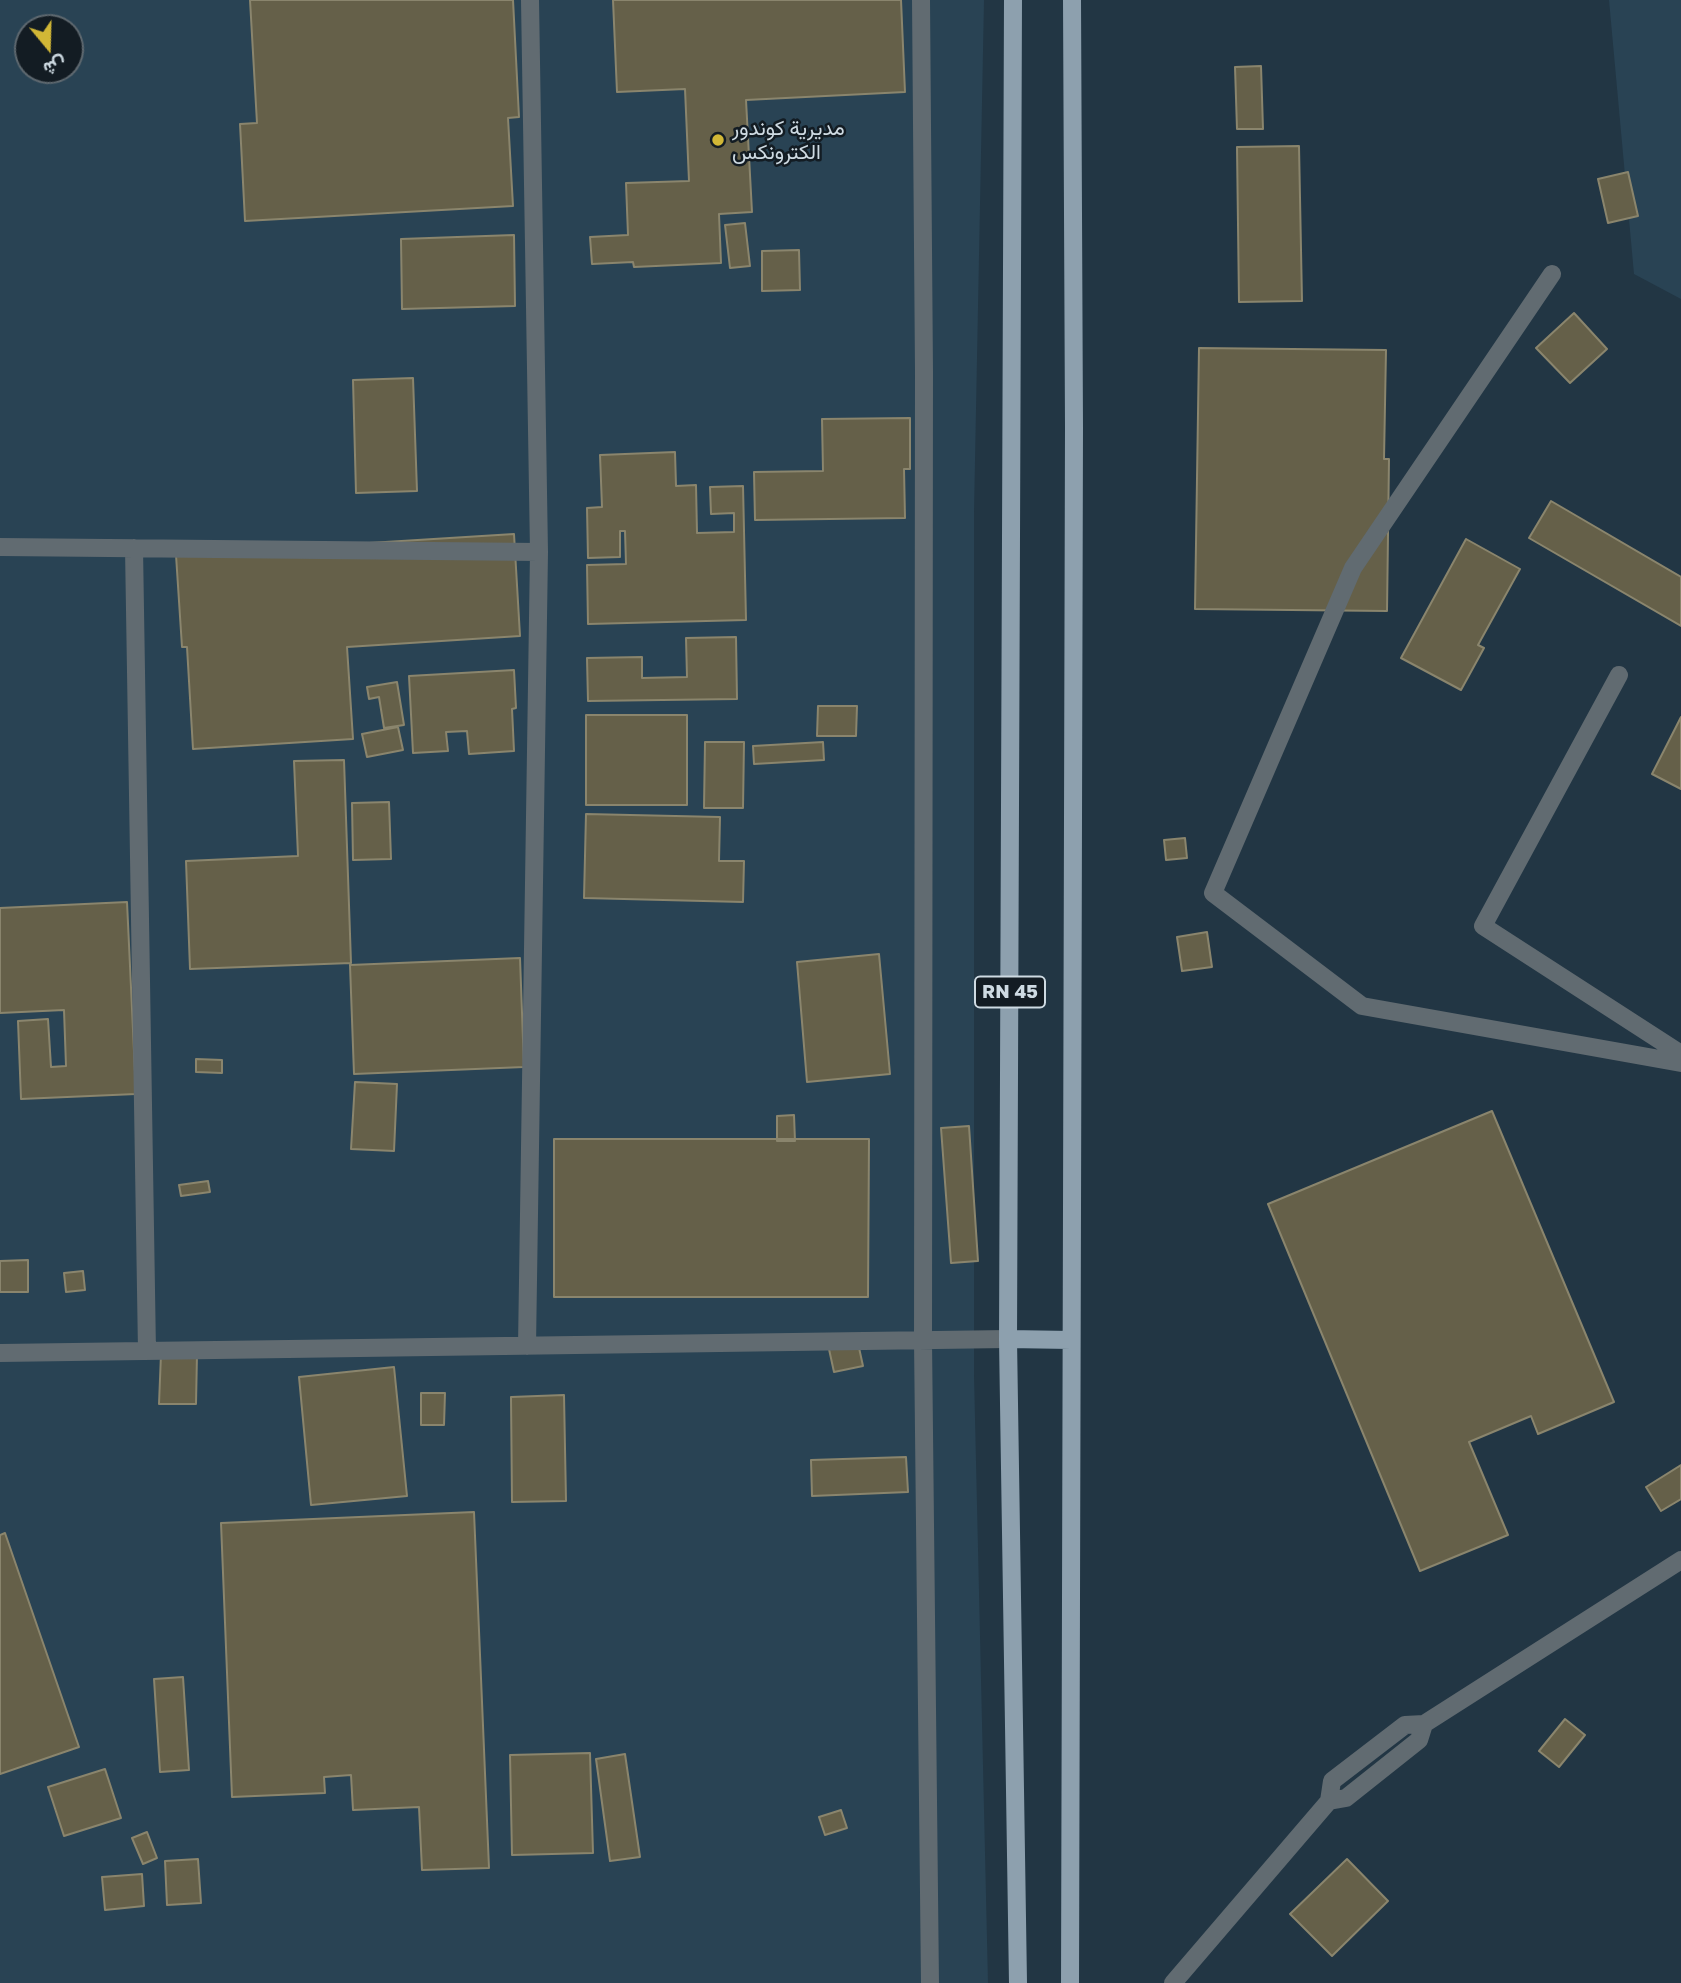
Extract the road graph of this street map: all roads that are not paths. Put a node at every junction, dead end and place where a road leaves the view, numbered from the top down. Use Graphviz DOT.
graph roads {
  1 [pos="530,0"];
  2 [pos="921,0"];
  3 [pos="1013,0"];
  4 [pos="1072,0"];
  5 [pos="1552,274"];
  6 [pos="0,547"];
  7 [pos="134,548"];
  8 [pos="539,552"];
  9 [pos="1619,675"];
  10 [pos="1681,1054"];
  11 [pos="1681,1063"];
  12 [pos="923,1339"];
  13 [pos="1009,1339"];
  14 [pos="1071,1340"];
  15 [pos="527,1346"];
  16 [pos="147,1351"];
  17 [pos="0,1353"];
  18 [pos="1681,1560"];
  19 [pos="930,1983"];
  20 [pos="1018,1983"];
  21 [pos="1070,1983"];
  22 [pos="1173,1983"];
  1 -- 8 [label="street"];
  2 -- 12 [label="street"];
  3 -- 13 [label="main road, RN 45"];
  4 -- 14 [label="main road, RN 45"];
  5 -- 11 [label="street"];
  6 -- 7 [label="street"];
  7 -- 8 [label="street"];
  7 -- 16 [label="street"];
  8 -- 15 [label="street"];
  9 -- 10 [label="street"];
  12 -- 13 [label="street"];
  12 -- 15 [label="street"];
  12 -- 19 [label="street"];
  13 -- 14 [label="main road"];
  13 -- 20 [label="main road, RN 45"];
  14 -- 21 [label="main road, RN 45"];
  15 -- 16 [label="street"];
  16 -- 17 [label="street"];
  18 -- 22 [label="street"];
}
